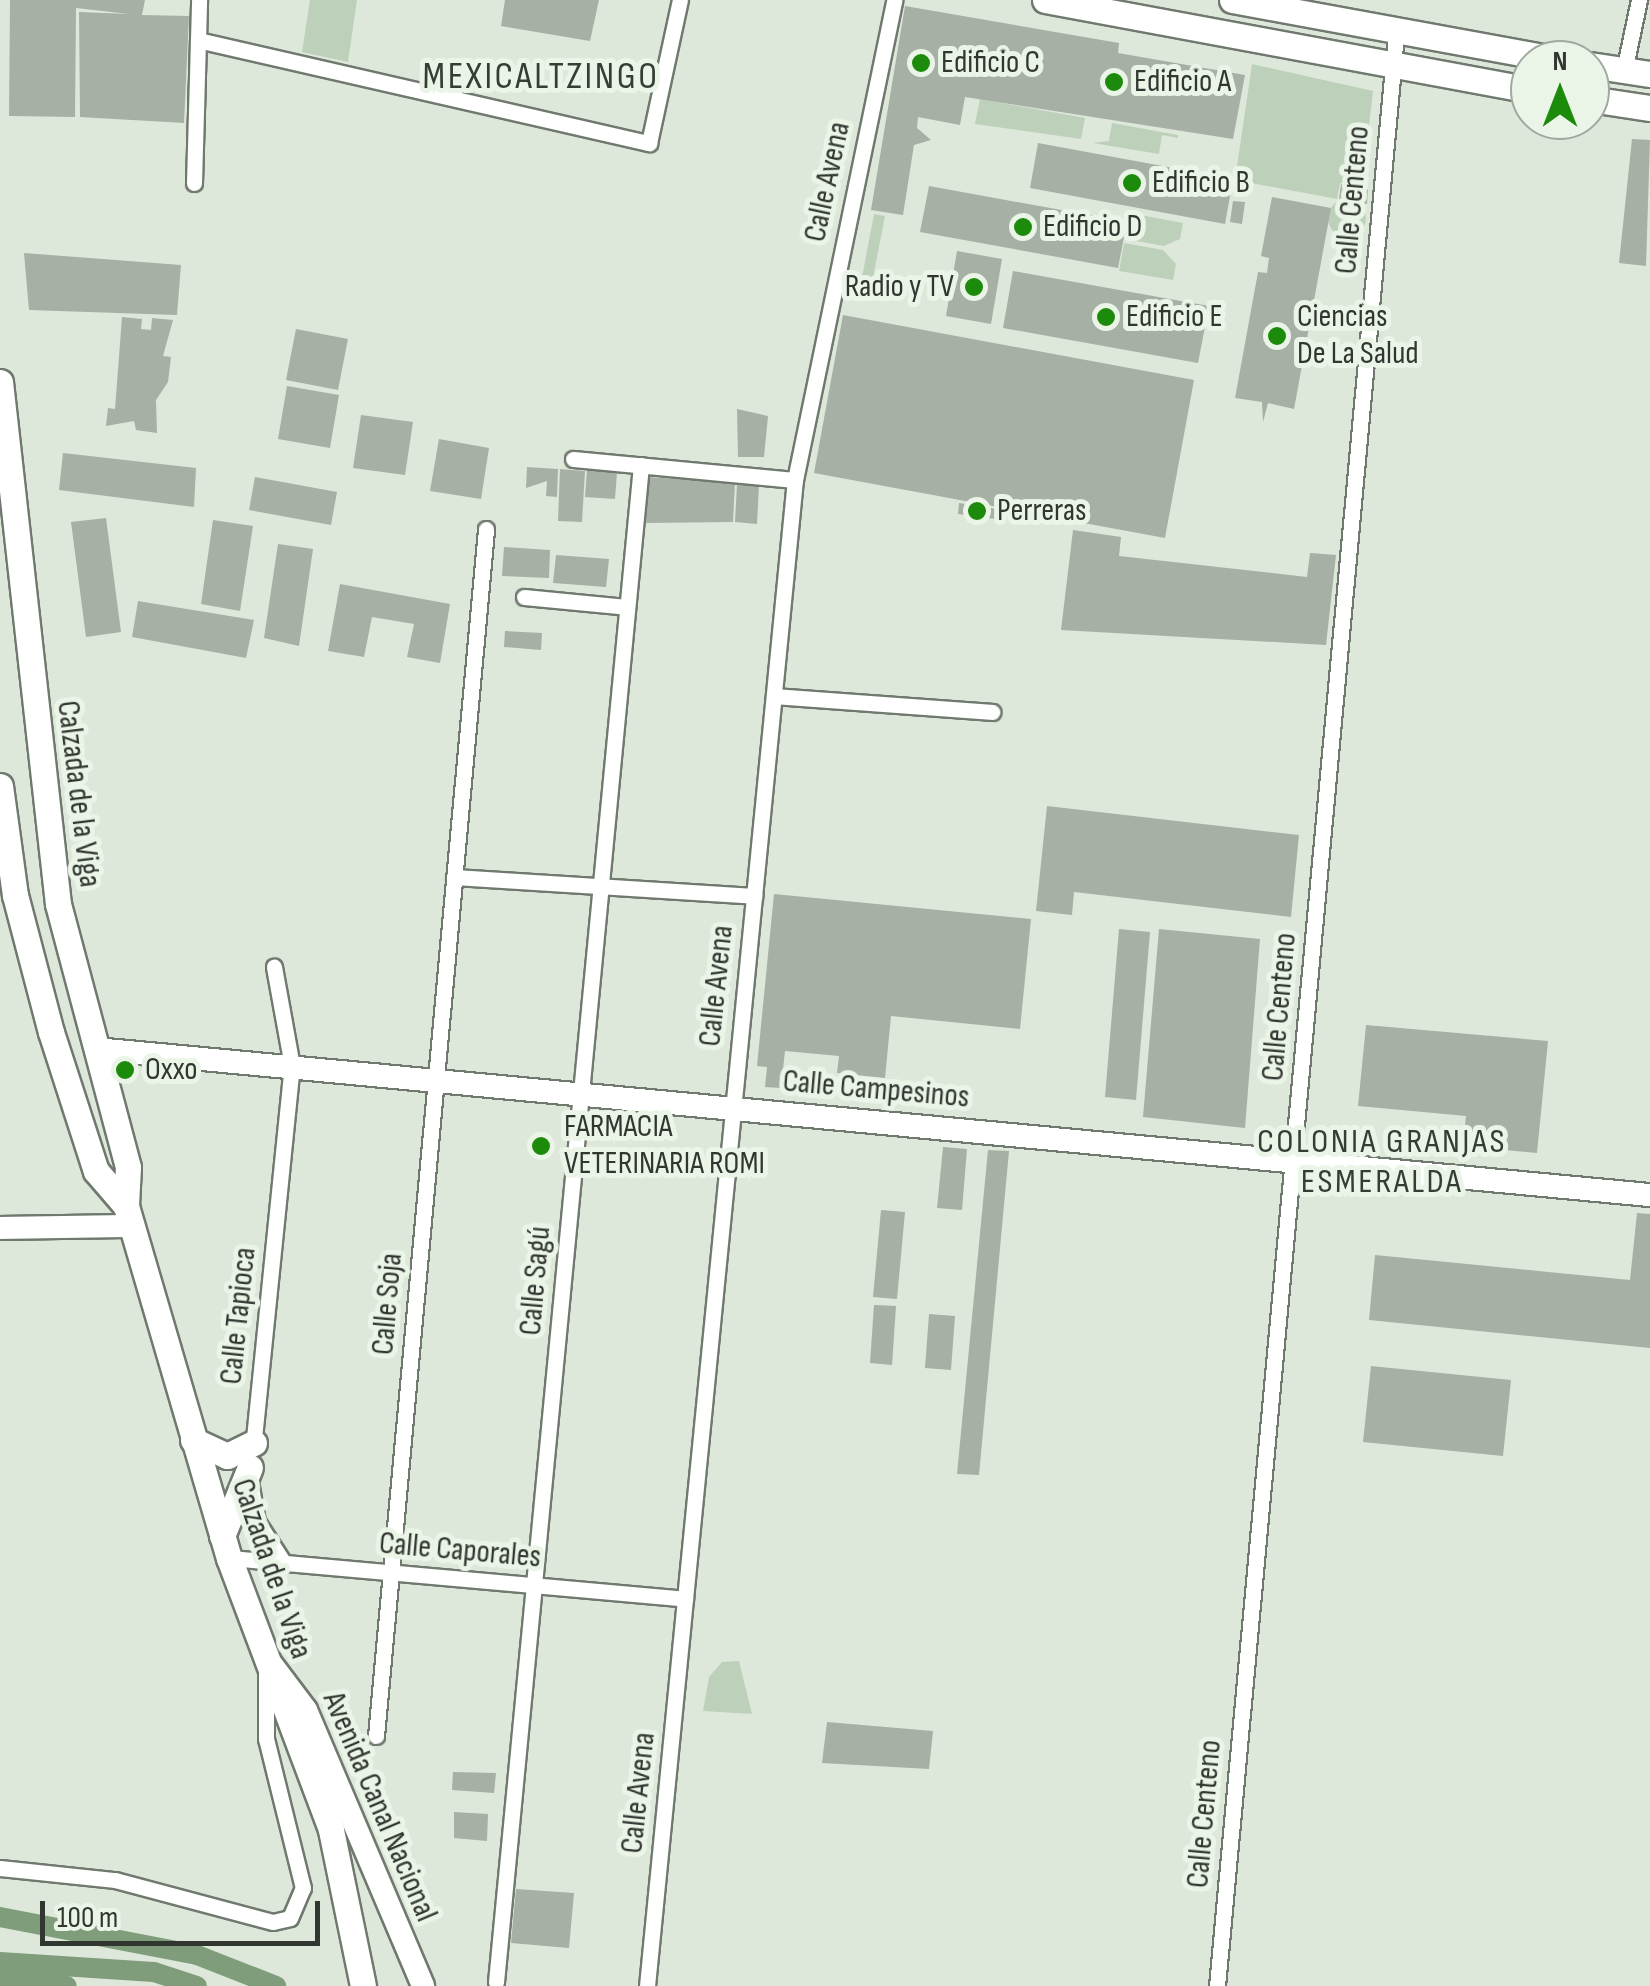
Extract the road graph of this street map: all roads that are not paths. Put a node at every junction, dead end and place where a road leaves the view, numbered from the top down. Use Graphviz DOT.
graph roads {
  1 [pos="199,0"];
  2 [pos="680,0"];
  3 [pos="894,0"];
  4 [pos="1045,0"];
  5 [pos="1232,0"];
  6 [pos="1639,0"];
  7 [pos="1310,17"];
  8 [pos="1396,33"];
  9 [pos="198,40"];
  10 [pos="1482,48"];
  11 [pos="1510,52"];
  12 [pos="1302,53"];
  13 [pos="1610,68"];
  14 [pos="1393,70"];
  15 [pos="1637,73"];
  16 [pos="1476,82"];
  17 [pos="1510,87"];
  18 [pos="1610,102"];
  19 [pos="1650,108"];
  20 [pos="194,183"];
  21 [pos="0,382"];
  22 [pos="573,459"];
  23 [pos="641,465"];
  24 [pos="795,480"];
  25 [pos="486,529"];
  26 [pos="524,598"];
  27 [pos="628,607"];
  28 [pos="774,696"];
  29 [pos="992,712"];
  30 [pos="0,786"];
  31 [pos="454,877"];
  32 [pos="601,886"];
  33 [pos="754,896"];
  34 [pos="274,967"];
  35 [pos="96,1049"];
  36 [pos="292,1066"];
  37 [pos="436,1081"];
  38 [pos="581,1095"];
  39 [pos="733,1109"];
  40 [pos="1294,1160"];
  41 [pos="1650,1195"];
  42 [pos="129,1216"];
  43 [pos="0,1228"];
  44 [pos="193,1440"];
  45 [pos="252,1455"];
  46 [pos="226,1547"];
  47 [pos="284,1563"];
  48 [pos="391,1572"];
  49 [pos="534,1585"];
  50 [pos="685,1599"];
  51 [pos="266,1660"];
  52 [pos="376,1736"];
  53 [pos="0,1868"];
  54 [pos="496,1982"];
  55 [pos="363,1986"];
  56 [pos="422,1986"];
  57 [pos="647,1986"];
  58 [pos="1217,1986"];
  1 -- 9 [label="street"];
  2 -- 9 [label="street"];
  3 -- 24 [label="street, Calle Avena"];
  4 -- 12 [label="main road"];
  5 -- 7 [label="main road"];
  6 -- 15 [label="street"];
  7 -- 8 [label="main road"];
  7 -- 12 [label="main road"];
  8 -- 10 [label="main road"];
  8 -- 14 [label="street, Calle Centeno"];
  9 -- 20 [label="street"];
  10 -- 11 [label="main road"];
  10 -- 16 [label="main road"];
  12 -- 14 [label="main road"];
  13 -- 15 [label="main road"];
  14 -- 16 [label="main road"];
  14 -- 40 [label="street, Calle Centeno"];
  16 -- 17 [label="main road"];
  18 -- 19 [label="main road"];
  21 -- 35 [label="main road, Calzada de la Viga"];
  22 -- 23 [label="street"];
  23 -- 24 [label="street"];
  23 -- 27 [label="street, Calle Sagú"];
  24 -- 28 [label="street, Calle Avena"];
  25 -- 31 [label="street, Calle Soja"];
  26 -- 27 [label="street"];
  27 -- 32 [label="street, Calle Sagú"];
  28 -- 29 [label="street"];
  28 -- 33 [label="street, Calle Avena"];
  30 -- 42 [label="main road, Calzada de la Viga"];
  31 -- 32 [label="street"];
  31 -- 37 [label="street, Calle Soja"];
  32 -- 33 [label="street"];
  32 -- 38 [label="street, Calle Sagú"];
  33 -- 39 [label="street, Calle Avena"];
  34 -- 36 [label="street, Calle Tapioca"];
  35 -- 36 [label="street, Calle Campesinos"];
  35 -- 42 [label="main road, Calzada de la Viga"];
  36 -- 37 [label="street, Calle Campesinos"];
  36 -- 45 [label="street, Calle Tapioca"];
  37 -- 38 [label="street, Calle Campesinos"];
  37 -- 48 [label="street, Calle Soja"];
  38 -- 39 [label="street, Calle Campesinos"];
  38 -- 49 [label="street, Calle Sagú"];
  39 -- 40 [label="street, Calle Campesinos"];
  39 -- 50 [label="street, Calle Avena"];
  40 -- 41 [label="street, Calle Campesinos"];
  40 -- 58 [label="street, Calle Centeno"];
  42 -- 43 [label="street"];
  42 -- 44 [label="main road, Calzada de la Viga"];
  44 -- 45 [label="main road"];
  44 -- 46 [label="main road, Calzada de la Viga"];
  45 -- 46 [label="main road"];
  45 -- 47 [label="street, Calle Tapioca"];
  46 -- 47 [label="street, Calle Caporales"];
  46 -- 51 [label="main road, Calzada de la Viga"];
  47 -- 48 [label="street, Calle Caporales"];
  48 -- 49 [label="street, Calle Caporales"];
  48 -- 52 [label="street, Calle Soja"];
  49 -- 50 [label="street, Calle Caporales"];
  49 -- 54 [label="street, Calle Sagú"];
  50 -- 57 [label="street, Calle Avena"];
  51 -- 53 [label="street"];
  51 -- 55 [label="main road, Calzada de la Viga"];
  51 -- 56 [label="street, Avenida Canal Nacional"];
}
